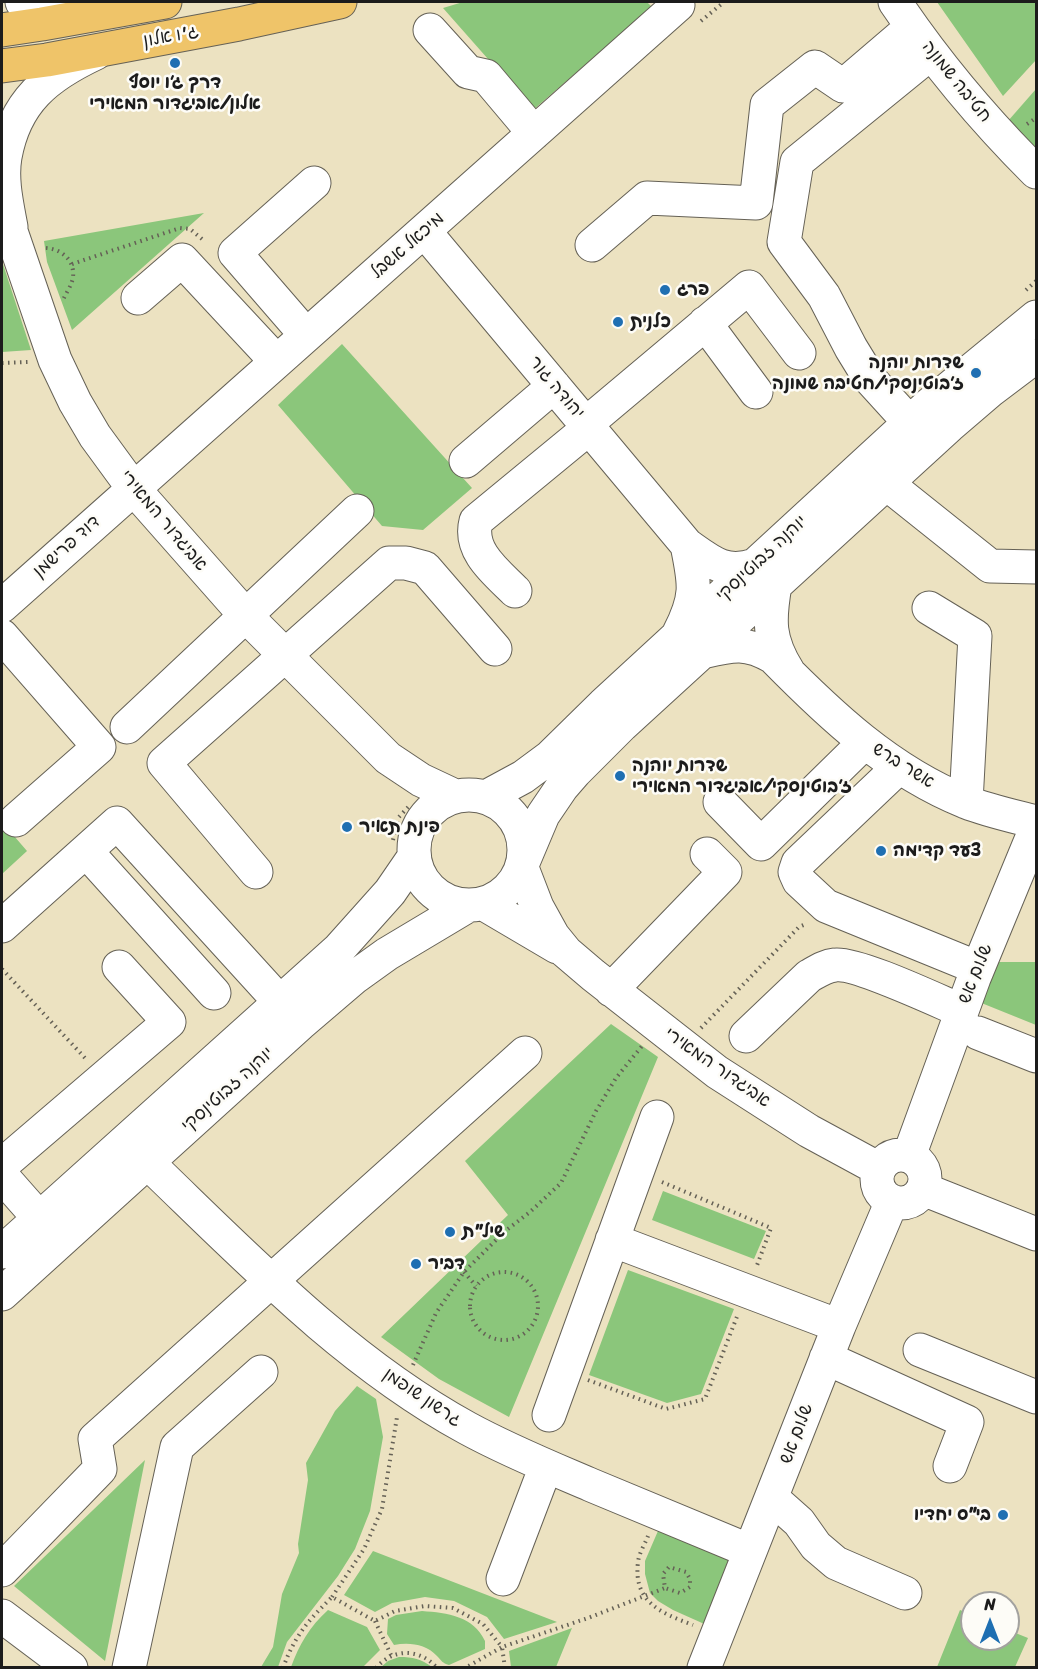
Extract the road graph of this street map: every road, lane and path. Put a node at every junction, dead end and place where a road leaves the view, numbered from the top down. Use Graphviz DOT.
graph roads {
  1 [pos="22,2"];
  2 [pos="165,2"];
  3 [pos="340,2"];
  4 [pos="676,2"];
  5 [pos="88,16"];
  6 [pos="913,27"];
  7 [pos="2,30"];
  8 [pos="430,30"];
  9 [pos="104,50"];
  10 [pos="2,66"];
  11 [pos="534,133"];
  12 [pos="1032,166"];
  13 [pos="314,183"];
  14 [pos="7,220"];
  15 [pos="425,232"];
  16 [pos="592,245"];
  17 [pos="138,298"];
  18 [pos="1036,317"];
  19 [pos="705,323"];
  20 [pos="306,335"];
  21 [pos="799,353"];
  22 [pos="1036,356"];
  23 [pos="276,361"];
  24 [pos="554,386"];
  25 [pos="756,392"];
  26 [pos="910,423"];
  27 [pos="588,426"];
  28 [pos="466,460"];
  29 [pos="886,483"];
  30 [pos="133,488"];
  31 [pos="357,511"];
  32 [pos="687,545"];
  33 [pos="1036,567"];
  34 [pos="765,575"];
  35 [pos="515,591"];
  36 [pos="2,606"];
  37 [pos="929,608"];
  38 [pos="246,616"];
  39 [pos="2,636"];
  40 [pos="689,645"];
  41 [pos="495,650"];
  42 [pos="286,656"];
  43 [pos="790,675"];
  44 [pos="127,727"];
  45 [pos="865,742"];
  46 [pos="388,758"];
  47 [pos="899,767"];
  48 [pos="470,797"];
  49 [pos="720,802"];
  50 [pos="966,802"];
  51 [pos="16,820"];
  52 [pos="1036,822"];
  53 [pos="1036,828"];
  54 [pos="414,849"];
  55 [pos="86,851"];
  56 [pos="707,854"];
  57 [pos="523,864"];
  58 [pos="256,872"];
  59 [pos="477,904"];
  60 [pos="2,926"];
  61 [pos="566,952"];
  62 [pos="119,967"];
  63 [pos="978,968"];
  64 [pos="2,969"];
  65 [pos="611,990"];
  66 [pos="214,993"];
  67 [pos="279,1001"];
  68 [pos="970,1022"];
  69 [pos="658,1026"];
  70 [pos="746,1036"];
  71 [pos="525,1053"];
  72 [pos="1036,1056"];
  73 [pos="104,1077"];
  74 [pos="657,1117"];
  75 [pos="909,1156"];
  76 [pos="147,1162"];
  77 [pos="2,1165"];
  78 [pos="879,1169"];
  79 [pos="637,1171"];
  80 [pos="2,1176"];
  81 [pos="924,1189"];
  82 [pos="892,1201"];
  83 [pos="39,1218"];
  84 [pos="1036,1234"];
  85 [pos="612,1240"];
  86 [pos="2,1252"];
  87 [pos="465,1272"];
  88 [pos="271,1282"];
  89 [pos="476,1286"];
  90 [pos="747,1291"];
  91 [pos="2,1294"];
  92 [pos="839,1326"];
  93 [pos="920,1350"];
  94 [pos="826,1358"];
  95 [pos="261,1372"];
  96 [pos="565,1372"];
  97 [pos="403,1388"];
  98 [pos="1036,1397"];
  99 [pos="549,1415"];
  100 [pos="546,1466"];
  101 [pos="950,1466"];
  102 [pos="771,1500"];
  103 [pos="658,1513"];
  104 [pos="750,1551"];
  105 [pos="2,1570"];
  106 [pos="503,1579"];
  107 [pos="665,1588"];
  108 [pos="905,1593"];
  109 [pos="643,1596"];
  110 [pos="332,1597"];
  111 [pos="2,1616"];
  112 [pos="375,1621"];
  113 [pos="717,1634"];
  114 [pos="502,1647"];
  115 [pos="392,1655"];
  116 [pos="71,1668"];
  117 [pos="129,1668"];
  118 [pos="284,1668"];
  119 [pos="376,1668"];
  120 [pos="437,1668"];
  121 [pos="465,1668"];
  122 [pos="505,1668"];
  123 [pos="704,1668"];
  1 -- 5 [label="street"];
  2 -- 5 [label="main road, ג'ו אלון"];
  3 -- 9 [label="main road, ג'ו אלון"];
  4 -- 11 [label="street, מיכאל אשבל"];
  5 -- 7 [label="main road, ג'ו אלון"];
  6 -- 12 [label="street, חטיבה שמונה"];
  6 -- 16 [label="street"];
  6 -- 26 [label="street"];
  8 -- 11 [label="street"];
  9 -- 10 [label="main road, ג'ו אלון"];
  9 -- 14 [label="street, אביגדור המאירי"];
  11 -- 15 [label="street, מיכאל אשבל"];
  13 -- 20 [label="street"];
  14 -- 30 [label="street, אביגדור המאירי"];
  15 -- 20 [label="street, מיכאל אשבל"];
  15 -- 24 [label="street, יהודה גור"];
  17 -- 23 [label="street"];
  18 -- 26 [label="street, יוהנה זבוטינסקי"];
  19 -- 21 [label="street"];
  19 -- 25 [label="street"];
  19 -- 27 [label="street"];
  20 -- 23 [label="street, מיכאל אשבל"];
  22 -- 29 [label="street, יוהנה זבוטינסקי"];
  23 -- 30 [label="street, מיכאל אשבל"];
  24 -- 27 [label="street, יהודה גור"];
  24 -- 28 [label="street"];
  26 -- 34 [label="street, יוהנה זבוטינסקי"];
  27 -- 32 [label="street, יהודה גור"];
  27 -- 35 [label="street"];
  29 -- 33 [label="street"];
  29 -- 34 [label="street, יוהנה זבוטינסקי"];
  30 -- 36 [label="street, דוד פרישמן"];
  30 -- 38 [label="street, אביגדור המאירי"];
  31 -- 38 [label="street"];
  32 -- 34 [label="street, יהודה גור"];
  32 -- 40 [label="street"];
  34 -- 40 [label="street, יוהנה זבוטינסקי"];
  34 -- 43 [label="street, אשר ברש"];
  37 -- 50 [label="street"];
  38 -- 42 [label="street, אביגדור המאירי"];
  38 -- 44 [label="street"];
  39 -- 51 [label="street"];
  40 -- 43 [label="street, אשר ברש"];
  40 -- 48 [label="street, יוהנה זבוטינסקי"];
  40 -- 57 [label="street, יוהנה זבוטינסקי"];
  41 -- 42 [label="street"];
  42 -- 46 [label="street, אביגדור המאירי"];
  42 -- 58 [label="street"];
  43 -- 45 [label="street, אשר ברש"];
  45 -- 47 [label="street, אשר ברש"];
  45 -- 49 [label="street"];
  46 -- 48 [label="street, אביגדור המאירי"];
  46 -- 54 [label="street, אביגדור המאירי"];
  47 -- 50 [label="street, אשר ברש"];
  47 -- 63 [label="street"];
  48 -- 54 [label="street"];
  48 -- 57 [label="street"];
  50 -- 52 [label="street, אשר ברש"];
  53 -- 63 [label="street, שלום אש"];
  54 -- 59 [label="street"];
  54 -- 67 [label="street, יוהנה זבוטינסקי"];
  55 -- 60 [label="street"];
  55 -- 66 [label="street"];
  55 -- 67 [label="street"];
  56 -- 65 [label="street"];
  57 -- 59 [label="street"];
  57 -- 61 [label="street, אביגדור המאירי"];
  59 -- 61 [label="street, אביגדור המאירי"];
  59 -- 76 [label="street, יוהנה זבוטינסקי"];
  61 -- 65 [label="street, אביגדור המאירי"];
  62 -- 73 [label="street"];
  63 -- 68 [label="street, שלום אש"];
  64 -- 73 [label="path"];
  65 -- 69 [label="street, אביגדור המאירי"];
  67 -- 83 [label="street, יוהנה זבוטינסקי"];
  68 -- 70 [label="street"];
  68 -- 72 [label="street"];
  68 -- 75 [label="street, שלום אש"];
  69 -- 78 [label="street, אביגדור המאירי"];
  69 -- 87 [label="path"];
  71 -- 88 [label="street"];
  73 -- 77 [label="street"];
  74 -- 79 [label="street"];
  75 -- 78 [label="street"];
  75 -- 81 [label="street"];
  76 -- 88 [label="street, גרשון שופמן"];
  76 -- 91 [label="street, יוהנה זבוטינסקי"];
  78 -- 82 [label="street"];
  79 -- 85 [label="street"];
  79 -- 90 [label="path"];
  80 -- 83 [label="street"];
  81 -- 82 [label="street"];
  81 -- 84 [label="street"];
  82 -- 92 [label="street, שלום אש"];
  83 -- 86 [label="street, יוהנה זבוטינסקי"];
  85 -- 90 [label="street"];
  85 -- 96 [label="street"];
  87 -- 89 [label="path"];
  87 -- 97 [label="path"];
  88 -- 97 [label="street, גרשון שופמן"];
  88 -- 105 [label="street"];
  89 -- 89 [label="path"];
  90 -- 92 [label="street"];
  90 -- 96 [label="path"];
  92 -- 94 [label="street, שלום אש"];
  93 -- 98 [label="street"];
  94 -- 101 [label="street"];
  94 -- 102 [label="street, שלום אש"];
  95 -- 117 [label="street"];
  96 -- 99 [label="street"];
  97 -- 100 [label="street, גרשון שופמן"];
  97 -- 110 [label="path"];
  100 -- 103 [label="street, גרשון שופמן"];
  100 -- 106 [label="street"];
  102 -- 104 [label="street, שלום אש"];
  102 -- 108 [label="street"];
  103 -- 104 [label="street, גרשון שופמן"];
  103 -- 109 [label="path"];
  104 -- 113 [label="street, שלום אש"];
  107 -- 107 [label="path"];
  107 -- 109 [label="path"];
  109 -- 113 [label="path"];
  109 -- 114 [label="path"];
  110 -- 112 [label="path"];
  110 -- 118 [label="path"];
  111 -- 116 [label="street"];
  112 -- 114 [label="path"];
  112 -- 115 [label="path"];
  113 -- 123 [label="street, שלום אש"];
  114 -- 121 [label="path"];
  114 -- 122 [label="path"];
  115 -- 119 [label="path"];
  115 -- 120 [label="path"];
}
